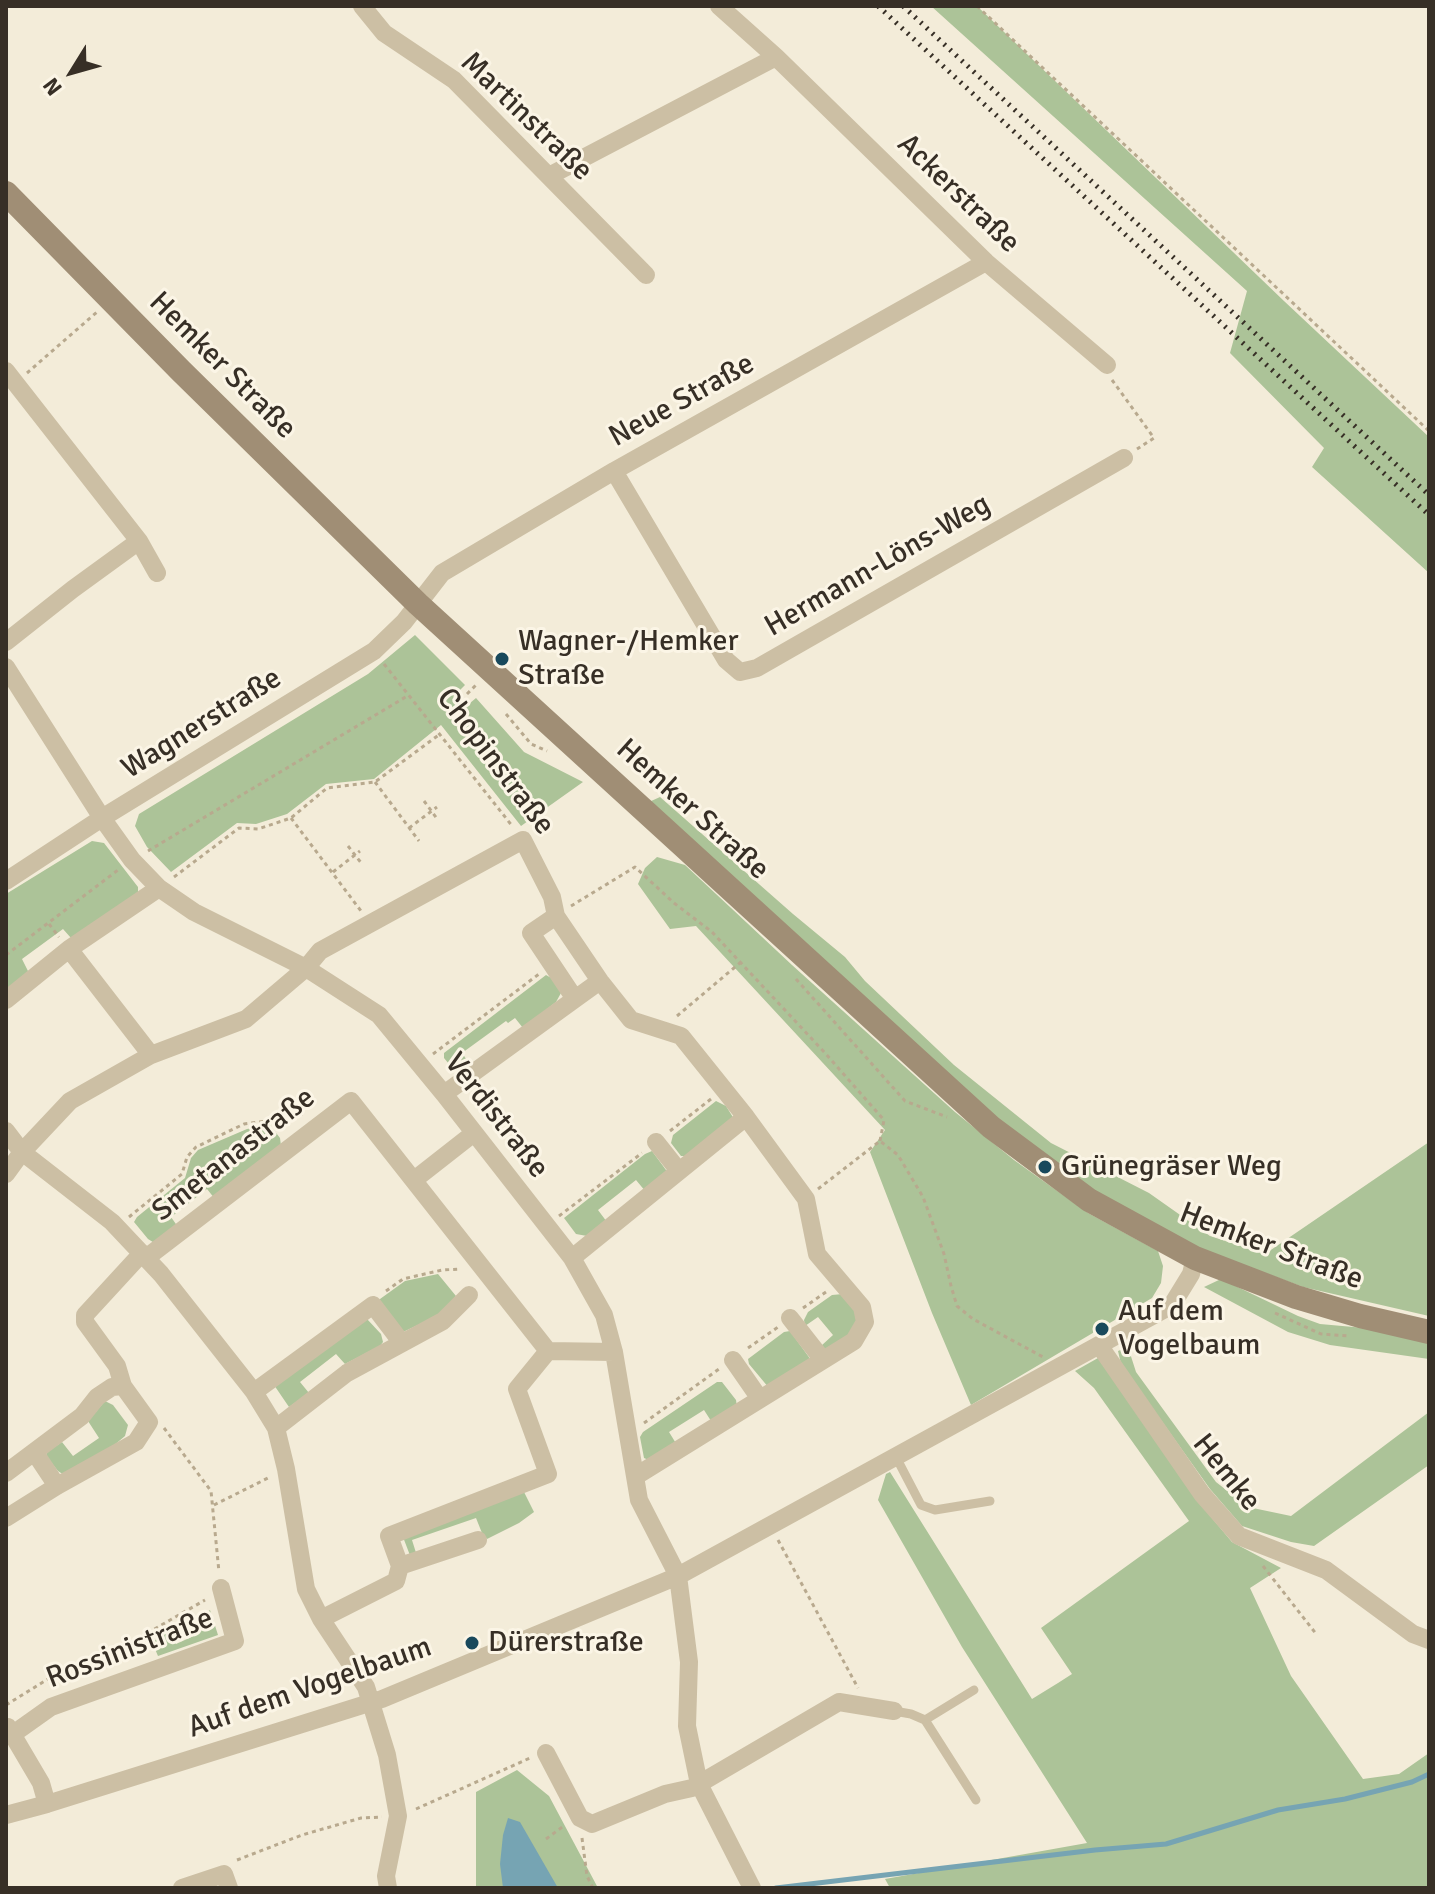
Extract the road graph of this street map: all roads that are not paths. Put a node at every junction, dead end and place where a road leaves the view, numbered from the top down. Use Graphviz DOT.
graph roads {
  1 [pos="362,6"];
  2 [pos="719,6"];
  3 [pos="776,57"];
  4 [pos="549,176"];
  5 [pos="6,193"];
  6 [pos="986,262"];
  7 [pos="646,275"];
  8 [pos="1107,365"];
  9 [pos="11,377"];
  10 [pos="1124,458"];
  11 [pos="614,471"];
  12 [pos="139,541"];
  13 [pos="157,573"];
  14 [pos="418,604"];
  15 [pos="6,642"];
  16 [pos="6,667"];
  17 [pos="102,818"];
  18 [pos="6,881"];
  19 [pos="159,888"];
  20 [pos="556,916"];
  21 [pos="69,949"];
  22 [pos="306,968"];
  23 [pos="600,981"];
  24 [pos="575,999"];
  25 [pos="6,1000"];
  26 [pos="151,1055"];
  27 [pos="444,1094"];
  28 [pos="746,1117"];
  29 [pos="6,1131"];
  30 [pos="474,1133"];
  31 [pos="656,1142"];
  32 [pos="22,1152"];
  33 [pos="679,1171"];
  34 [pos="6,1174"];
  35 [pos="414,1180"];
  36 [pos="144,1256"];
  37 [pos="572,1258"];
  38 [pos="1195,1258"];
  39 [pos="469,1295"];
  40 [pos="790,1318"];
  41 [pos="1429,1332"];
  42 [pos="402,1343"];
  43 [pos="1099,1345"];
  44 [pos="548,1351"];
  45 [pos="614,1352"];
  46 [pos="733,1360"];
  47 [pos="823,1360"];
  48 [pos="123,1386"];
  49 [pos="254,1392"];
  50 [pos="760,1399"];
  51 [pos="276,1428"];
  52 [pos="35,1453"];
  53 [pos="896,1457"];
  54 [pos="6,1473"];
  55 [pos="636,1476"];
  56 [pos="57,1486"];
  57 [pos="990,1501"];
  58 [pos="6,1518"];
  59 [pos="478,1540"];
  60 [pos="400,1566"];
  61 [pos="678,1576"];
  62 [pos="221,1588"];
  63 [pos="321,1619"];
  64 [pos="1429,1640"];
  65 [pos="974,1690"];
  66 [pos="370,1702"];
  67 [pos="894,1711"];
  68 [pos="925,1720"];
  69 [pos="9,1730"];
  70 [pos="546,1753"];
  71 [pos="699,1784"];
  72 [pos="976,1800"];
  73 [pos="47,1804"];
  74 [pos="6,1815"];
  75 [pos="226,1881"];
  76 [pos="182,1888"];
  77 [pos="388,1888"];
  78 [pos="752,1888"];
  1 -- 4 [label="street, Martinstraße"];
  2 -- 3 [label="street, Ackerstraße"];
  3 -- 4 [label="street"];
  3 -- 6 [label="street, Ackerstraße"];
  4 -- 7 [label="street, Martinstraße"];
  5 -- 14 [label="main road, Hemker Straße"];
  6 -- 8 [label="street, Ackerstraße"];
  6 -- 11 [label="street, Neue Straße"];
  9 -- 12 [label="street"];
  10 -- 11 [label="street, Hermann-Löns-Weg"];
  11 -- 14 [label="street, Neue Straße"];
  12 -- 13 [label="street"];
  12 -- 15 [label="street"];
  14 -- 17 [label="street, Wagnerstraße"];
  14 -- 38 [label="main road, Hemker Straße"];
  16 -- 17 [label="street, Verdistraße"];
  17 -- 18 [label="street, Wagnerstraße"];
  17 -- 19 [label="street, Verdistraße"];
  19 -- 21 [label="street"];
  19 -- 22 [label="street, Verdistraße"];
  20 -- 22 [label="street, Chopinstraße"];
  20 -- 23 [label="street, Chopinstraße"];
  20 -- 24 [label="street"];
  21 -- 25 [label="street"];
  21 -- 26 [label="street"];
  22 -- 26 [label="street"];
  22 -- 27 [label="street, Verdistraße"];
  23 -- 24 [label="street"];
  23 -- 28 [label="street, Chopinstraße"];
  24 -- 27 [label="street"];
  26 -- 32 [label="street"];
  27 -- 30 [label="street, Verdistraße"];
  28 -- 33 [label="street"];
  28 -- 47 [label="street, Chopinstraße"];
  29 -- 32 [label="street, Smetanastraße"];
  30 -- 35 [label="street"];
  30 -- 37 [label="street, Verdistraße"];
  31 -- 33 [label="street"];
  32 -- 34 [label="street"];
  32 -- 36 [label="street, Smetanastraße"];
  33 -- 37 [label="street"];
  35 -- 36 [label="street, Smetanastraße"];
  35 -- 44 [label="street, Smetanastraße"];
  36 -- 48 [label="street"];
  36 -- 49 [label="street, Smetanastraße"];
  37 -- 45 [label="street, Verdistraße"];
  38 -- 41 [label="main road, Hemker Straße"];
  38 -- 43 [label="street, Auf dem Vogelbaum"];
  39 -- 42 [label="street"];
  40 -- 47 [label="street"];
  42 -- 49 [label="street"];
  42 -- 51 [label="street"];
  43 -- 53 [label="street, Auf dem Vogelbaum"];
  43 -- 64 [label="street, Hemke"];
  44 -- 45 [label="street"];
  44 -- 60 [label="street"];
  45 -- 55 [label="street, Verdistraße"];
  46 -- 50 [label="street"];
  47 -- 50 [label="street, Chopinstraße"];
  48 -- 52 [label="street"];
  48 -- 56 [label="street"];
  49 -- 51 [label="street, Smetanastraße"];
  50 -- 55 [label="street, Chopinstraße"];
  51 -- 63 [label="street, Smetanastraße"];
  52 -- 54 [label="street"];
  52 -- 56 [label="street"];
  53 -- 57 [label="lane"];
  53 -- 61 [label="street, Auf dem Vogelbaum"];
  55 -- 61 [label="street, Verdistraße"];
  56 -- 58 [label="street"];
  59 -- 60 [label="street"];
  60 -- 63 [label="street"];
  61 -- 66 [label="street, Auf dem Vogelbaum"];
  61 -- 71 [label="street"];
  62 -- 69 [label="street, Rossinistraße"];
  63 -- 66 [label="street, Smetanastraße"];
  65 -- 68 [label="lane"];
  66 -- 73 [label="street, Auf dem Vogelbaum"];
  66 -- 77 [label="street"];
  67 -- 68 [label="lane"];
  67 -- 71 [label="street"];
  68 -- 72 [label="lane"];
  69 -- 73 [label="street"];
  70 -- 71 [label="street"];
  71 -- 78 [label="street"];
  73 -- 74 [label="street, Auf dem Vogelbaum"];
  75 -- 76 [label="street"];
}
